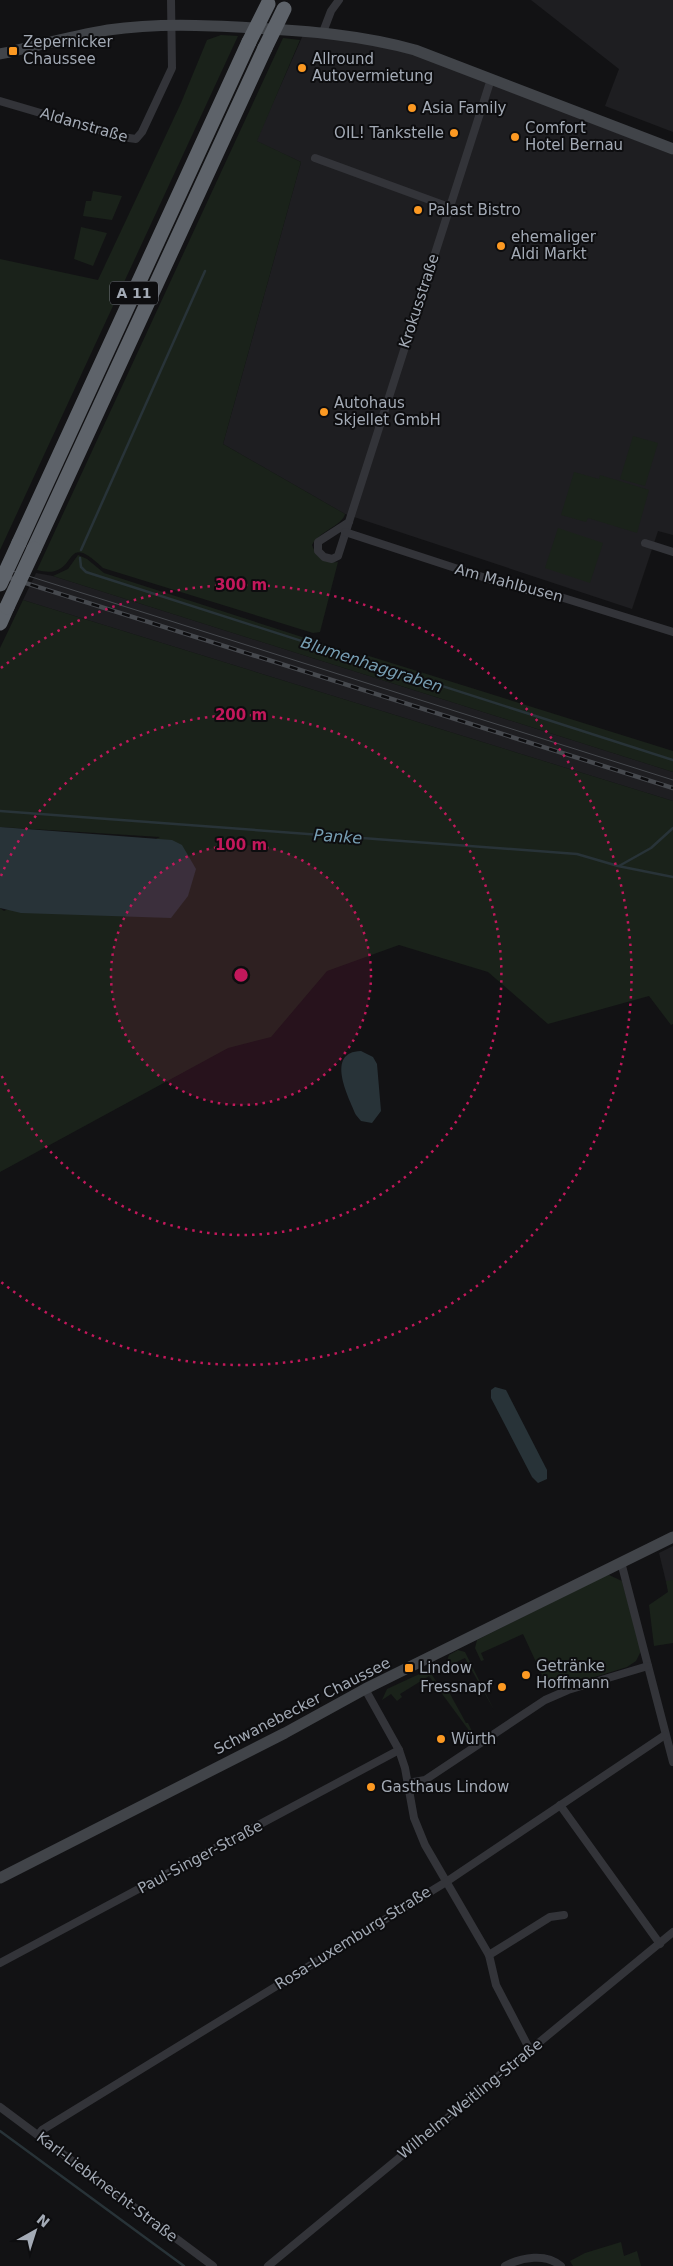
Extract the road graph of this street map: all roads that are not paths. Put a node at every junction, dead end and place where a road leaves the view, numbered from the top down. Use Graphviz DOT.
graph roads {
  1 [pos="171,0"];
  2 [pos="339,0"];
  3 [pos="268,2"];
  4 [pos="286,4"];
  5 [pos="172,25"];
  6 [pos="323,32"];
  7 [pos="0,54"];
  8 [pos="491,79"];
  9 [pos="0,101"];
  10 [pos="673,149"];
  11 [pos="315,158"];
  12 [pos="449,207"];
  13 [pos="348,522"];
  14 [pos="345,532"];
  15 [pos="645,543"];
  16 [pos="673,552"];
  17 [pos="0,584"];
  18 [pos="0,622"];
  19 [pos="673,632"];
  20 [pos="673,1537"];
  21 [pos="621,1562"];
  22 [pos="648,1666"];
  23 [pos="365,1689"];
  24 [pos="665,1735"];
  25 [pos="399,1750"];
  26 [pos="673,1762"];
  27 [pos="408,1783"];
  28 [pos="560,1805"];
  29 [pos="0,1878"];
  30 [pos="446,1882"];
  31 [pos="564,1915"];
  32 [pos="673,1932"];
  33 [pos="660,1944"];
  34 [pos="489,1954"];
  35 [pos="0,1963"];
  36 [pos="530,2050"];
  37 [pos="0,2108"];
  38 [pos="38,2135"];
  39 [pos="213,2266"];
  40 [pos="268,2266"];
  41 [pos="506,2266"];
  42 [pos="561,2266"];
  1 -- 5 [label="street"];
  2 -- 6 [label="street"];
  3 -- 17 [label="highway, A 11, bridge"];
  4 -- 18 [label="highway, A 11, bridge"];
  5 -- 6 [label="main road"];
  5 -- 7 [label="main road"];
  5 -- 9 [label="street, Aldanstraße"];
  6 -- 8 [label="main road"];
  8 -- 10 [label="main road"];
  8 -- 12 [label="street, Krokusstraße"];
  11 -- 12 [label="street"];
  12 -- 13 [label="street, Krokusstraße"];
  13 -- 14 [label="street, Krokusstraße"];
  13 -- 14 [label="street, Krokusstraße"];
  14 -- 19 [label="street, Am Mahlbusen"];
  15 -- 16 [label="street"];
  20 -- 21 [label="main road, Schwanebecker Chaussee"];
  21 -- 22 [label="street"];
  21 -- 23 [label="main road, Schwanebecker Chaussee"];
  22 -- 24 [label="street"];
  22 -- 27 [label="street"];
  23 -- 25 [label="street"];
  23 -- 29 [label="main road, Schwanebecker Chaussee"];
  24 -- 26 [label="street"];
  24 -- 28 [label="street, Rosa-Luxemburg-Straße"];
  25 -- 27 [label="street"];
  25 -- 35 [label="street, Paul-Singer-Straße"];
  27 -- 30 [label="street"];
  28 -- 30 [label="street, Rosa-Luxemburg-Straße"];
  28 -- 33 [label="street"];
  30 -- 34 [label="street"];
  30 -- 38 [label="street, Rosa-Luxemburg-Straße"];
  31 -- 34 [label="street"];
  32 -- 33 [label="street, Wilhelm-Weitling-Straße"];
  33 -- 36 [label="street, Wilhelm-Weitling-Straße"];
  34 -- 36 [label="street"];
  36 -- 40 [label="street, Wilhelm-Weitling-Straße"];
  37 -- 38 [label="street, Karl-Liebknecht-Straße"];
  38 -- 39 [label="street, Karl-Liebknecht-Straße"];
  41 -- 42 [label="street"];
}
